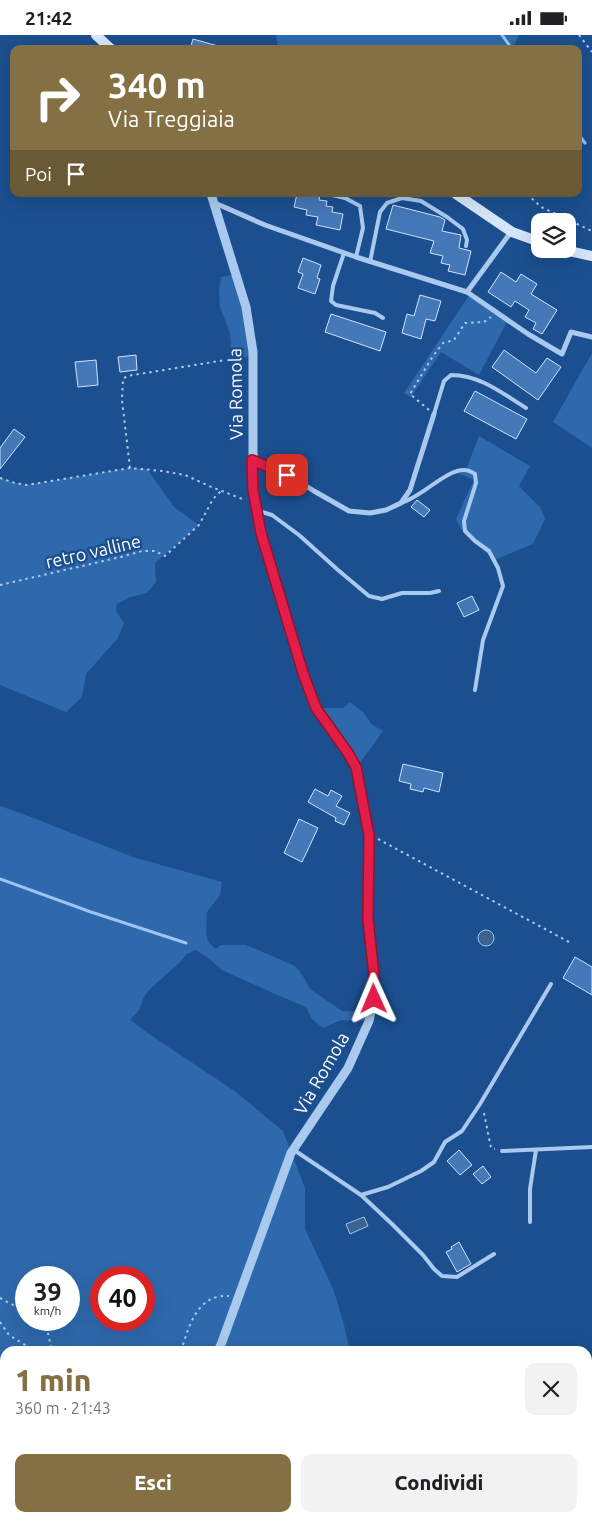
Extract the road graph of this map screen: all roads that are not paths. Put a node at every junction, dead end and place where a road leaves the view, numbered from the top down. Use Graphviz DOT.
graph roads {
  1 [pos="96,35"];
  2 [pos="107,45"];
  3 [pos="212,197"];
  4 [pos="341,197"];
  5 [pos="461,197"];
  6 [pos="215,203"];
  7 [pos="512,231"];
  8 [pos="531,238"];
  9 [pos="466,246"];
  10 [pos="576,252"];
  11 [pos="344,253"];
  12 [pos="592,256"];
  13 [pos="356,257"];
  14 [pos="370,262"];
  15 [pos="467,292"];
  16 [pos="383,318"];
  17 [pos="592,337"];
  18 [pos="526,408"];
  19 [pos="434,414"];
  20 [pos="252,460"];
  21 [pos="401,503"];
  22 [pos="256,506"];
  23 [pos="439,591"];
  24 [pos="475,690"];
  25 [pos="551,984"];
  26 [pos="592,1147"];
  27 [pos="294,1150"];
  28 [pos="536,1150"];
  29 [pos="502,1151"];
  30 [pos="361,1195"];
  31 [pos="530,1223"];
  32 [pos="494,1254"];
  33 [pos="220,1346"];
  1 -- 2 [label="main road"];
  3 -- 6 [label="street, Via Romola"];
  4 -- 13 [label="lane"];
  5 -- 7 [label="main road"];
  6 -- 11 [label="street"];
  6 -- 20 [label="street, Via Romola"];
  7 -- 8 [label="main road"];
  7 -- 15 [label="street"];
  9 -- 14 [label="lane"];
  10 -- 12 [label="main road"];
  11 -- 13 [label="street"];
  11 -- 16 [label="lane"];
  13 -- 14 [label="street"];
  14 -- 15 [label="street"];
  15 -- 17 [label="street"];
  18 -- 19 [label="lane"];
  19 -- 21 [label="street"];
  20 -- 21 [label="street"];
  20 -- 22 [label="street, Via Romola"];
  21 -- 24 [label="lane"];
  22 -- 23 [label="lane"];
  22 -- 27 [label="street, Via Romola"];
  25 -- 30 [label="lane"];
  26 -- 28 [label="lane"];
  27 -- 30 [label="lane"];
  27 -- 33 [label="street, Via Romola"];
  28 -- 29 [label="lane"];
  28 -- 31 [label="lane"];
  30 -- 32 [label="lane"];
}
